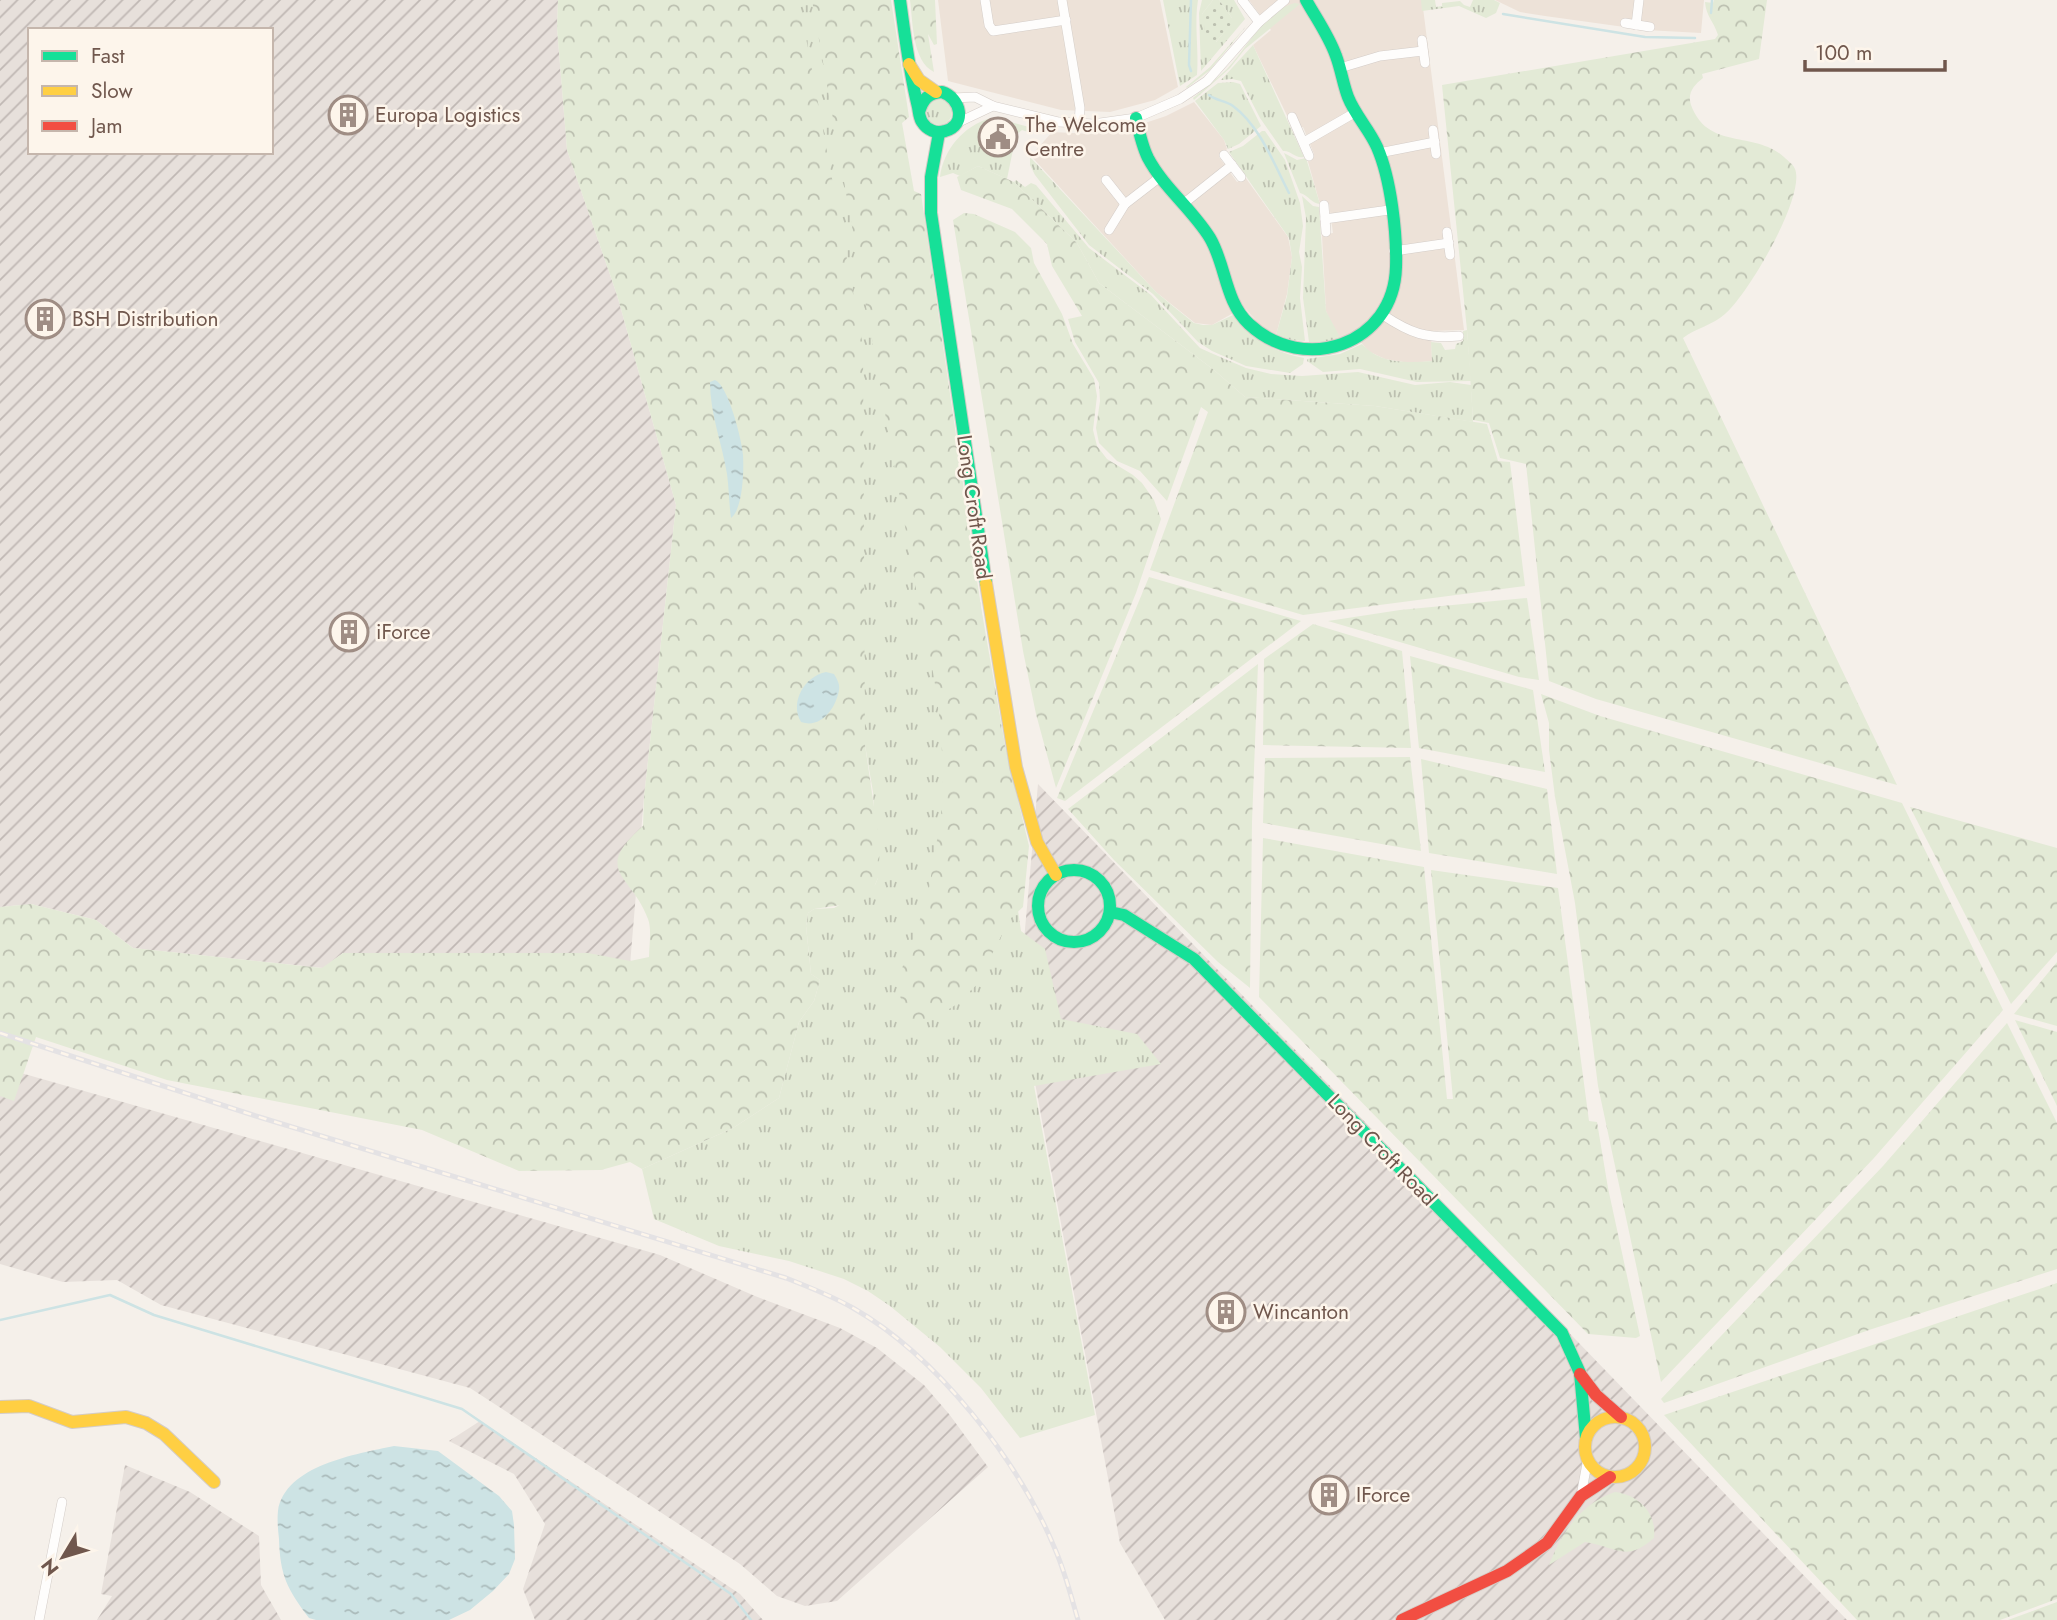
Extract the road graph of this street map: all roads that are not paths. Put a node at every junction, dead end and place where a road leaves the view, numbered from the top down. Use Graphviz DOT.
graph roads {
  1 [pos="900,0"];
  2 [pos="985,0"];
  3 [pos="1062,0"];
  4 [pos="1242,0"];
  5 [pos="1285,0"];
  6 [pos="1306,0"];
  7 [pos="1639,0"];
  8 [pos="1066,20"];
  9 [pos="1259,22"];
  10 [pos="1625,23"];
  11 [pos="1636,25"];
  12 [pos="1650,27"];
  13 [pos="1422,40"];
  14 [pos="1423,51"];
  15 [pos="1425,63"];
  16 [pos="909,64"];
  17 [pos="1340,68"];
  18 [pos="936,92"];
  19 [pos="953,97"];
  20 [pos="993,106"];
  21 [pos="919,112"];
  22 [pos="1356,112"];
  23 [pos="1292,117"];
  24 [pos="1136,118"];
  25 [pos="957,123"];
  26 [pos="1079,124"];
  27 [pos="1433,130"];
  28 [pos="939,133"];
  29 [pos="1304,142"];
  30 [pos="1435,142"];
  31 [pos="1379,153"];
  32 [pos="1436,154"];
  33 [pos="1224,155"];
  34 [pos="1309,156"];
  35 [pos="1232,165"];
  36 [pos="1160,177"];
  37 [pos="1241,177"];
  38 [pos="1106,180"];
  39 [pos="1125,204"];
  40 [pos="1183,204"];
  41 [pos="1324,205"];
  42 [pos="1390,210"];
  43 [pos="1325,219"];
  44 [pos="1110,230"];
  45 [pos="1326,232"];
  46 [pos="1447,232"];
  47 [pos="1448,243"];
  48 [pos="1394,251"];
  49 [pos="1450,255"];
  50 [pos="1383,314"];
  51 [pos="1450,348"];
  52 [pos="1056,875"];
  53 [pos="1110,912"];
  54 [pos="1580,1373"];
  55 [pos="0,1407"];
  56 [pos="1621,1417"];
  57 [pos="1586,1438"];
  58 [pos="1588,1458"];
  59 [pos="1610,1477"];
  60 [pos="214,1482"];
  61 [pos="1581,1496"];
  62 [pos="62,1502"];
  63 [pos="39,1620"];
  64 [pos="1402,1620"];
  1 -- 16 [label="street"];
  2 -- 8 [label="street"];
  3 -- 8 [label="street"];
  4 -- 9 [label="street"];
  5 -- 9 [label="street"];
  6 -- 17 [label="street"];
  7 -- 11 [label="street"];
  8 -- 26 [label="street"];
  9 -- 24 [label="street"];
  10 -- 11 [label="street"];
  11 -- 12 [label="street"];
  13 -- 14 [label="street"];
  14 -- 15 [label="street"];
  14 -- 17 [label="street"];
  16 -- 18 [label="street"];
  16 -- 21 [label="street"];
  17 -- 22 [label="street"];
  18 -- 19 [label="street"];
  18 -- 21 [label="street"];
  19 -- 20 [label="street"];
  19 -- 25 [label="street"];
  20 -- 25 [label="street"];
  20 -- 26 [label="street"];
  21 -- 28 [label="street"];
  22 -- 29 [label="street"];
  22 -- 31 [label="street"];
  23 -- 29 [label="street"];
  24 -- 26 [label="street"];
  24 -- 36 [label="street"];
  25 -- 28 [label="street"];
  27 -- 30 [label="street"];
  28 -- 52 [label="street, Long Croft Road"];
  29 -- 34 [label="street"];
  30 -- 31 [label="street"];
  30 -- 32 [label="street"];
  31 -- 42 [label="street"];
  33 -- 35 [label="street"];
  35 -- 37 [label="street"];
  35 -- 40 [label="street"];
  36 -- 39 [label="street"];
  36 -- 40 [label="street"];
  38 -- 39 [label="street"];
  39 -- 44 [label="street"];
  40 -- 50 [label="street"];
  41 -- 43 [label="street"];
  42 -- 43 [label="street"];
  42 -- 48 [label="street"];
  43 -- 45 [label="street"];
  46 -- 47 [label="street"];
  47 -- 48 [label="street"];
  47 -- 49 [label="street"];
  48 -- 50 [label="street"];
  50 -- 51 [label="street"];
  52 -- 53 [label="street"];
  52 -- 53 [label="street"];
  53 -- 54 [label="street, Long Croft Road"];
  54 -- 56 [label="street"];
  54 -- 57 [label="street, Long Croft Road"];
  55 -- 60 [label="street"];
  56 -- 57 [label="street"];
  56 -- 59 [label="street"];
  57 -- 58 [label="street"];
  58 -- 59 [label="street"];
  58 -- 61 [label="street"];
  59 -- 61 [label="street"];
  61 -- 64 [label="street"];
  62 -- 63 [label="street"];
}
